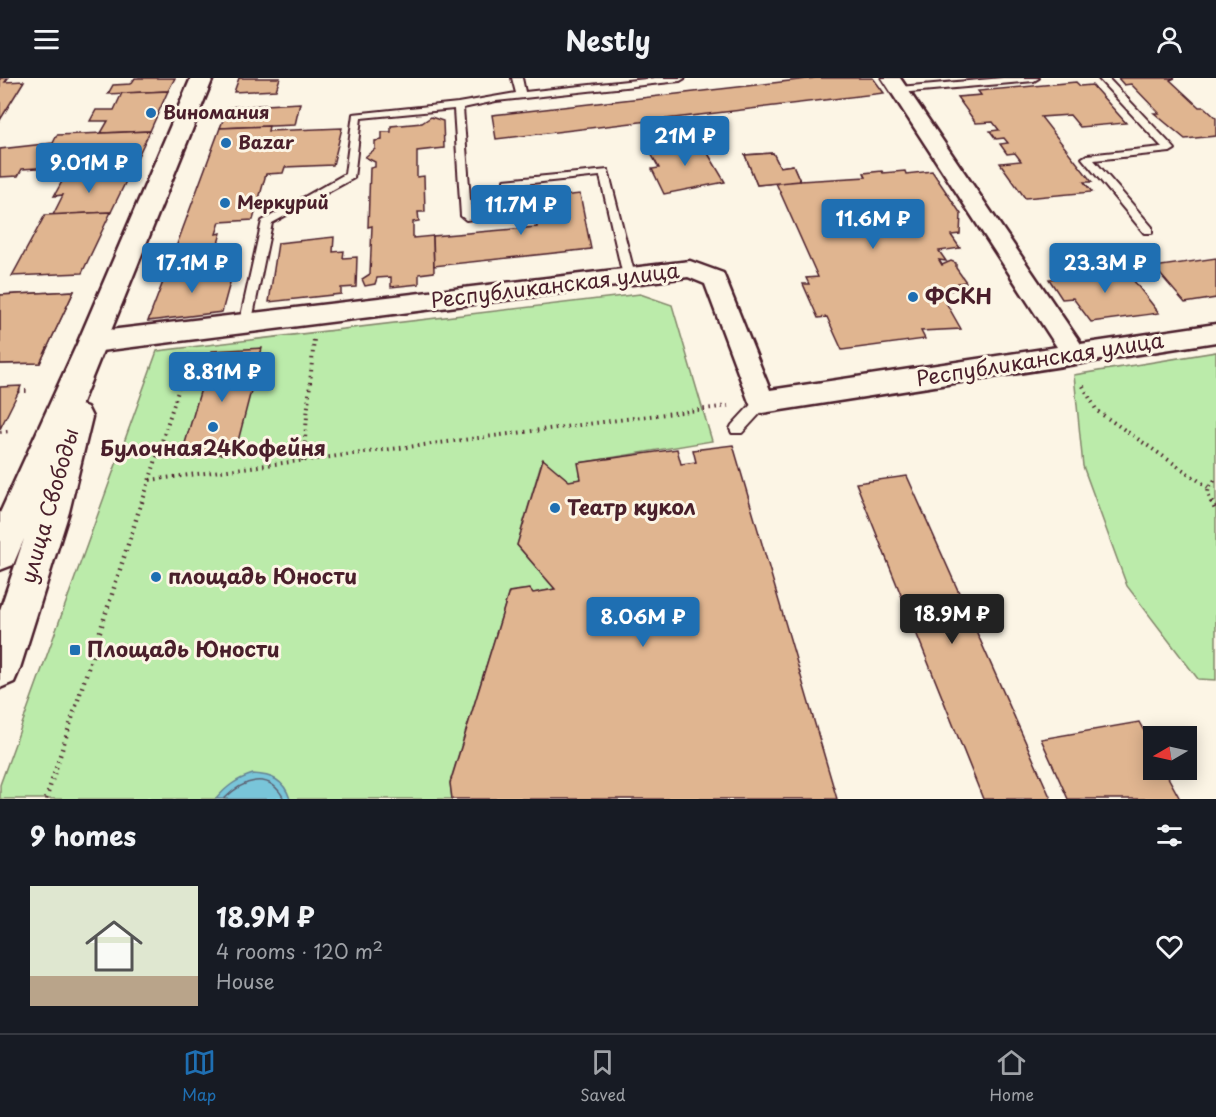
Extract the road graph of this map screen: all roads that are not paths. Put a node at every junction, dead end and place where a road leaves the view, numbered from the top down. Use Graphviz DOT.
graph roads {
  1 [pos="202,78"];
  2 [pos="517,78"];
  3 [pos="680,78"];
  4 [pos="1034,78"];
  5 [pos="1103,78"];
  6 [pos="596,82"];
  7 [pos="895,84"];
  8 [pos="521,95"];
  9 [pos="458,106"];
  10 [pos="1148,230"];
  11 [pos="629,276"];
  12 [pos="245,325"];
  13 [pos="1216,333"];
  14 [pos="93,342"];
  15 [pos="1075,354"];
  16 [pos="762,402"];
  17 [pos="737,429"];
  18 [pos="27,491"];
  19 [pos="0,553"];
  20 [pos="0,668"];
  1 -- 14 [label="main road, улица Свободы"];
  2 -- 8 [label="lane"];
  3 -- 6 [label="lane"];
  4 -- 7 [label="lane"];
  5 -- 10 [label="lane"];
  6 -- 8 [label="lane"];
  7 -- 15 [label="street"];
  8 -- 9 [label="lane"];
  9 -- 11 [label="lane"];
  9 -- 12 [label="lane"];
  11 -- 12 [label="street, Республиканская улица"];
  11 -- 16 [label="street, Республиканская улица"];
  12 -- 14 [label="street, Республиканская улица"];
  13 -- 15 [label="street, Республиканская улица"];
  14 -- 18 [label="main road, улица Свободы"];
  14 -- 18 [label="main road, улица Свободы"];
  15 -- 16 [label="street, Республиканская улица"];
  16 -- 17 [label="lane"];
  18 -- 19 [label="main road, улица Свободы"];
  18 -- 20 [label="main road, улица Свободы"];
}
